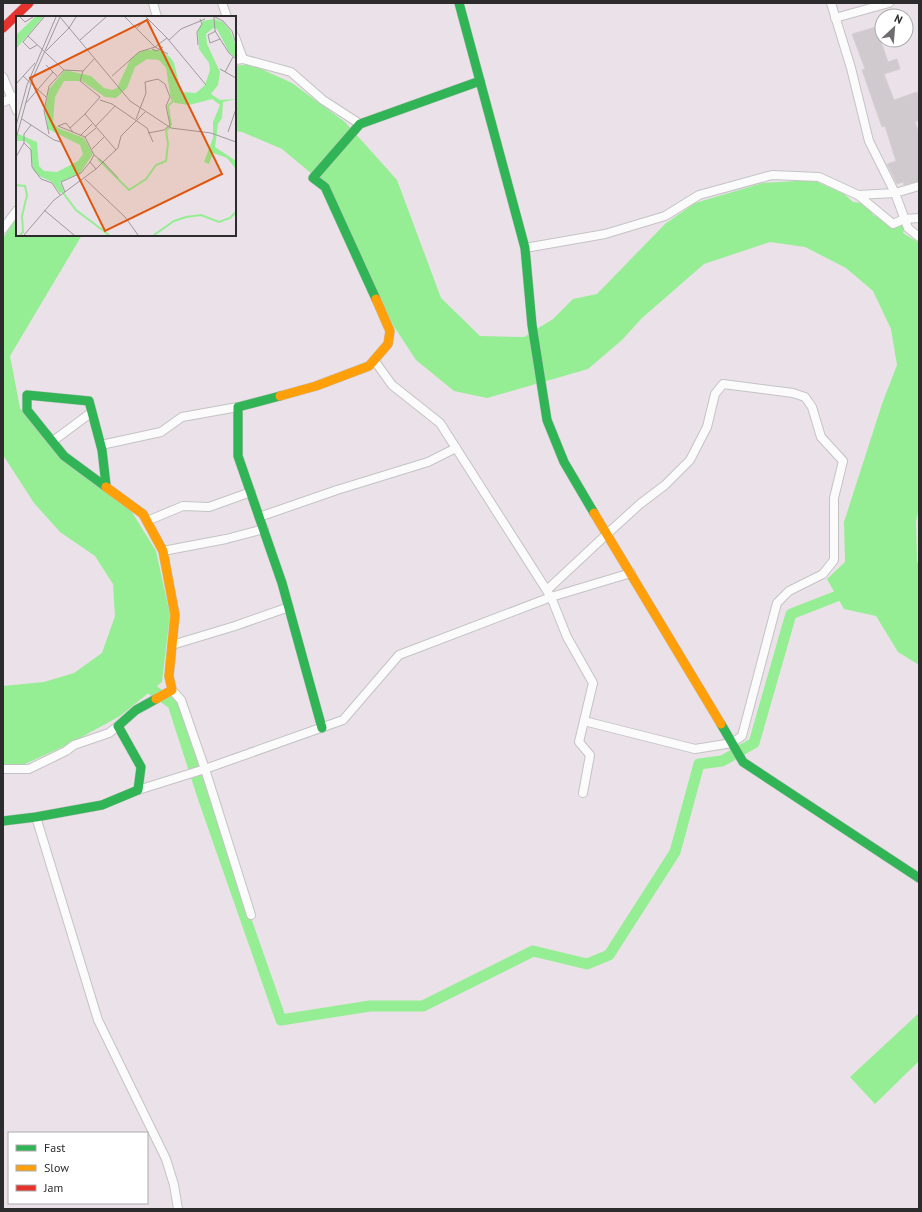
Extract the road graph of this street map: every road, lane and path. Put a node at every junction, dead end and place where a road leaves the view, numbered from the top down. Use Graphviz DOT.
graph roads {
  1 [pos="29,3"];
  2 [pos="153,3"];
  3 [pos="222,3"];
  4 [pos="459,3"];
  5 [pos="831,3"];
  6 [pos="889,3"];
  7 [pos="157,16"];
  8 [pos="227,16"];
  9 [pos="835,18"];
  10 [pos="3,28"];
  11 [pos="236,42"];
  12 [pos="239,59"];
  13 [pos="3,77"];
  14 [pos="480,81"];
  15 [pos="14,97"];
  16 [pos="3,102"];
  17 [pos="358,127"];
  18 [pos="919,186"];
  19 [pos="895,193"];
  20 [pos="858,196"];
  21 [pos="16,211"];
  22 [pos="919,218"];
  23 [pos="904,219"];
  24 [pos="3,229"];
  25 [pos="919,237"];
  26 [pos="525,248"];
  27 [pos="374,360"];
  28 [pos="238,407"];
  29 [pos="92,412"];
  30 [pos="54,441"];
  31 [pos="101,445"];
  32 [pos="456,448"];
  33 [pos="106,486"];
  34 [pos="251,492"];
  35 [pos="260,517"];
  36 [pos="147,521"];
  37 [pos="264,529"];
  38 [pos="607,534"];
  39 [pos="163,551"];
  40 [pos="631,573"];
  41 [pos="549,594"];
  42 [pos="289,607"];
  43 [pos="172,645"];
  44 [pos="172,690"];
  45 [pos="584,721"];
  46 [pos="118,726"];
  47 [pos="322,728"];
  48 [pos="732,743"];
  49 [pos="3,769"];
  50 [pos="205,769"];
  51 [pos="138,790"];
  52 [pos="583,793"];
  53 [pos="36,818"];
  54 [pos="3,821"];
  55 [pos="919,878"];
  56 [pos="251,915"];
  57 [pos="178,1209"];
  1 -- 10 [label="main road"];
  2 -- 7 [label="street"];
  3 -- 8 [label="street"];
  4 -- 14 [label="main road"];
  5 -- 9 [label="street"];
  6 -- 9 [label="street"];
  9 -- 19 [label="street"];
  11 -- 12 [label="street"];
  12 -- 17 [label="street"];
  13 -- 15 [label="street"];
  14 -- 17 [label="main road"];
  14 -- 26 [label="main road"];
  15 -- 16 [label="street"];
  17 -- 27 [label="main road"];
  18 -- 19 [label="street"];
  19 -- 20 [label="street"];
  19 -- 23 [label="street"];
  20 -- 23 [label="street"];
  20 -- 26 [label="street"];
  21 -- 24 [label="street"];
  22 -- 23 [label="street"];
  23 -- 25 [label="street"];
  26 -- 38 [label="main road"];
  27 -- 28 [label="main road"];
  27 -- 32 [label="street"];
  28 -- 31 [label="street"];
  28 -- 34 [label="main road"];
  29 -- 30 [label="street"];
  29 -- 30 [label="main road"];
  29 -- 31 [label="main road"];
  30 -- 33 [label="main road"];
  31 -- 33 [label="main road"];
  32 -- 35 [label="street"];
  32 -- 41 [label="street"];
  33 -- 36 [label="main road"];
  34 -- 35 [label="main road"];
  34 -- 36 [label="street"];
  35 -- 37 [label="main road"];
  36 -- 39 [label="main road"];
  37 -- 39 [label="street"];
  37 -- 42 [label="main road"];
  38 -- 40 [label="main road"];
  38 -- 41 [label="street"];
  38 -- 48 [label="street"];
  39 -- 43 [label="main road"];
  40 -- 41 [label="street"];
  40 -- 48 [label="main road"];
  41 -- 45 [label="street"];
  41 -- 47 [label="street"];
  42 -- 43 [label="street"];
  42 -- 47 [label="main road"];
  43 -- 44 [label="main road"];
  44 -- 46 [label="main road"];
  44 -- 50 [label="street"];
  45 -- 48 [label="street"];
  45 -- 52 [label="street"];
  46 -- 49 [label="street"];
  46 -- 51 [label="main road"];
  47 -- 50 [label="street"];
  48 -- 55 [label="main road"];
  50 -- 51 [label="street"];
  50 -- 56 [label="street"];
  51 -- 53 [label="main road"];
  53 -- 54 [label="main road"];
  53 -- 57 [label="street"];
}
